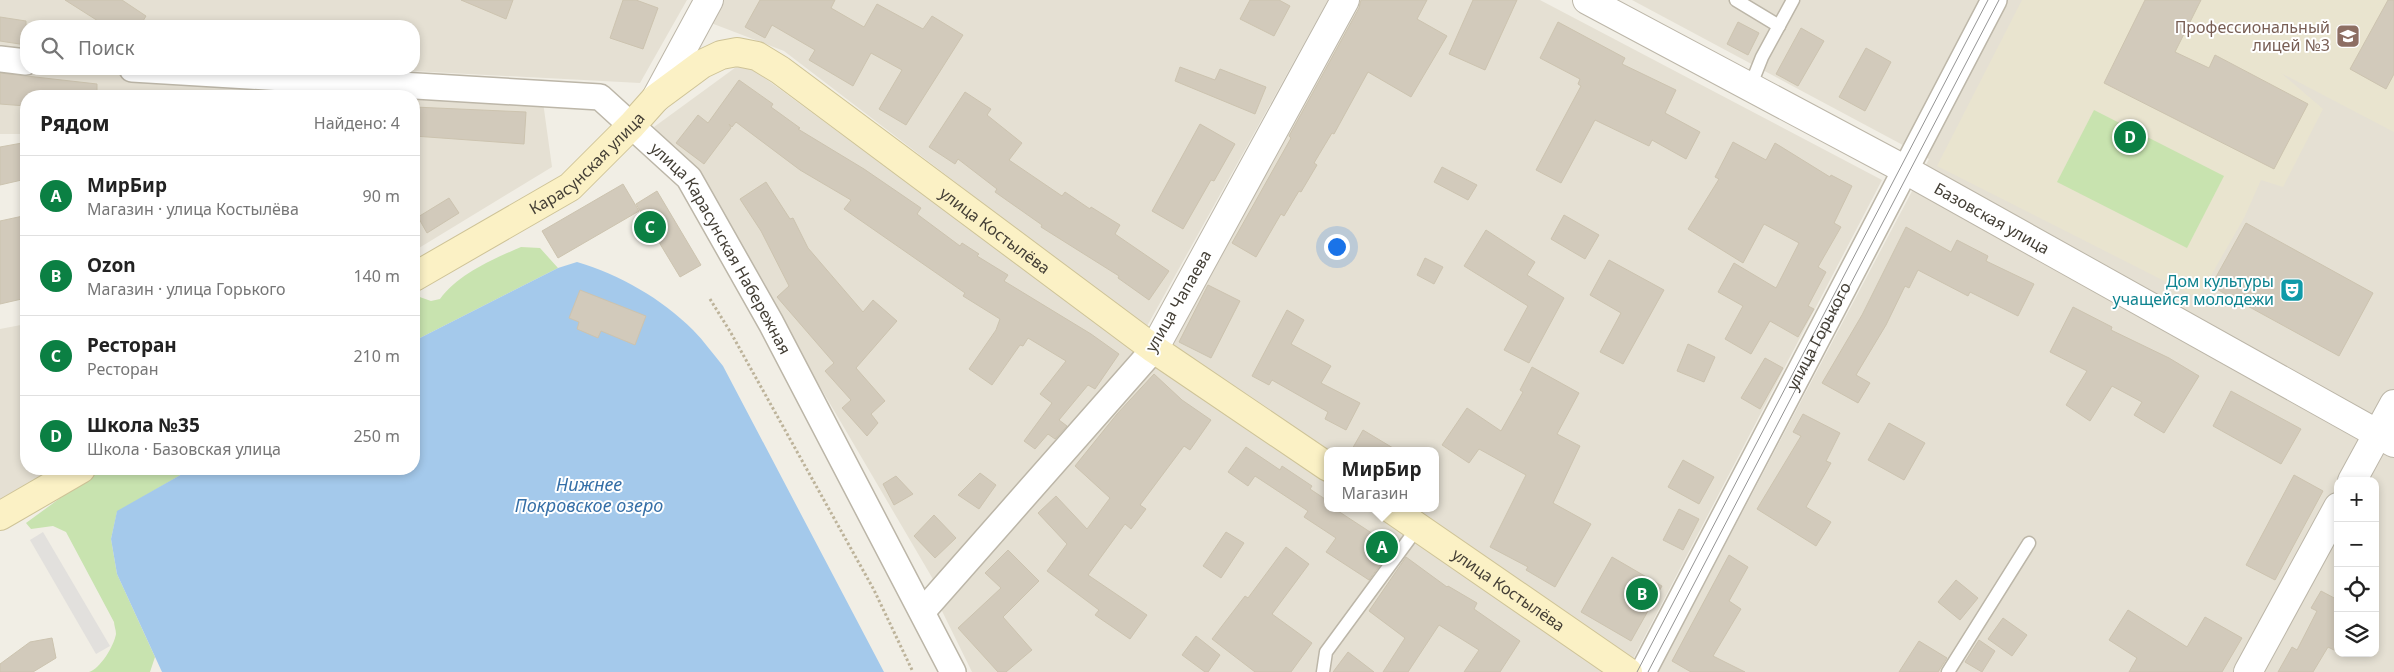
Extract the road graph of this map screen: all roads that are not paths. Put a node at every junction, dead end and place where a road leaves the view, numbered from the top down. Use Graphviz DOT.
graph roads {
  1 [pos="709,0"];
  2 [pos="1344,0"];
  3 [pos="1587,0"];
  4 [pos="1736,0"];
  5 [pos="1793,0"];
  6 [pos="1994,0"];
  7 [pos="1778,26"];
  8 [pos="0,59"];
  9 [pos="20,61"];
  10 [pos="232,75"];
  11 [pos="1750,87"];
  12 [pos="656,98"];
  13 [pos="632,125"];
  14 [pos="1906,170"];
  15 [pos="420,274"];
  16 [pos="1154,349"];
  17 [pos="2394,404"];
  18 [pos="2386,438"];
  19 [pos="1324,464"];
  20 [pos="71,475"];
  21 [pos="2355,477"];
  22 [pos="1396,512"];
  23 [pos="2334,514"];
  24 [pos="0,516"];
  25 [pos="1418,527"];
  26 [pos="2029,543"];
  27 [pos="922,611"];
  28 [pos="953,672"];
  29 [pos="1323,672"];
  30 [pos="1628,672"];
  31 [pos="1643,672"];
  32 [pos="1948,672"];
  33 [pos="2248,672"];
  1 -- 12 [label="street, Карасунская улица"];
  2 -- 16 [label="street, улица Чапаева"];
  3 -- 11 [label="street, Базовская улица"];
  4 -- 7 [label="lane"];
  5 -- 7 [label="lane"];
  6 -- 14 [label="street, улица Горького"];
  7 -- 11 [label="lane"];
  8 -- 9 [label="street"];
  10 -- 13 [label="street, улица Карасунская Набережная"];
  11 -- 14 [label="street, Базовская улица"];
  12 -- 13 [label="main road, Карасунская улица"];
  12 -- 16 [label="main road, улица Костылёва"];
  13 -- 15 [label="main road, Карасунская улица"];
  13 -- 27 [label="street, улица Карасунская Набережная"];
  14 -- 18 [label="street, Базовская улица"];
  14 -- 31 [label="street, улица Горького"];
  16 -- 19 [label="main road, улица Костылёва"];
  16 -- 27 [label="street, улица Чапаева"];
  17 -- 18 [label="street"];
  18 -- 21 [label="street"];
  20 -- 24 [label="main road"];
  22 -- 25 [label="main road, улица Костылёва"];
  23 -- 33 [label="street"];
  25 -- 29 [label="lane"];
  25 -- 30 [label="main road, улица Костылёва"];
  26 -- 32 [label="lane"];
  27 -- 28 [label="street, улица Карасунская Набережная"];
}
